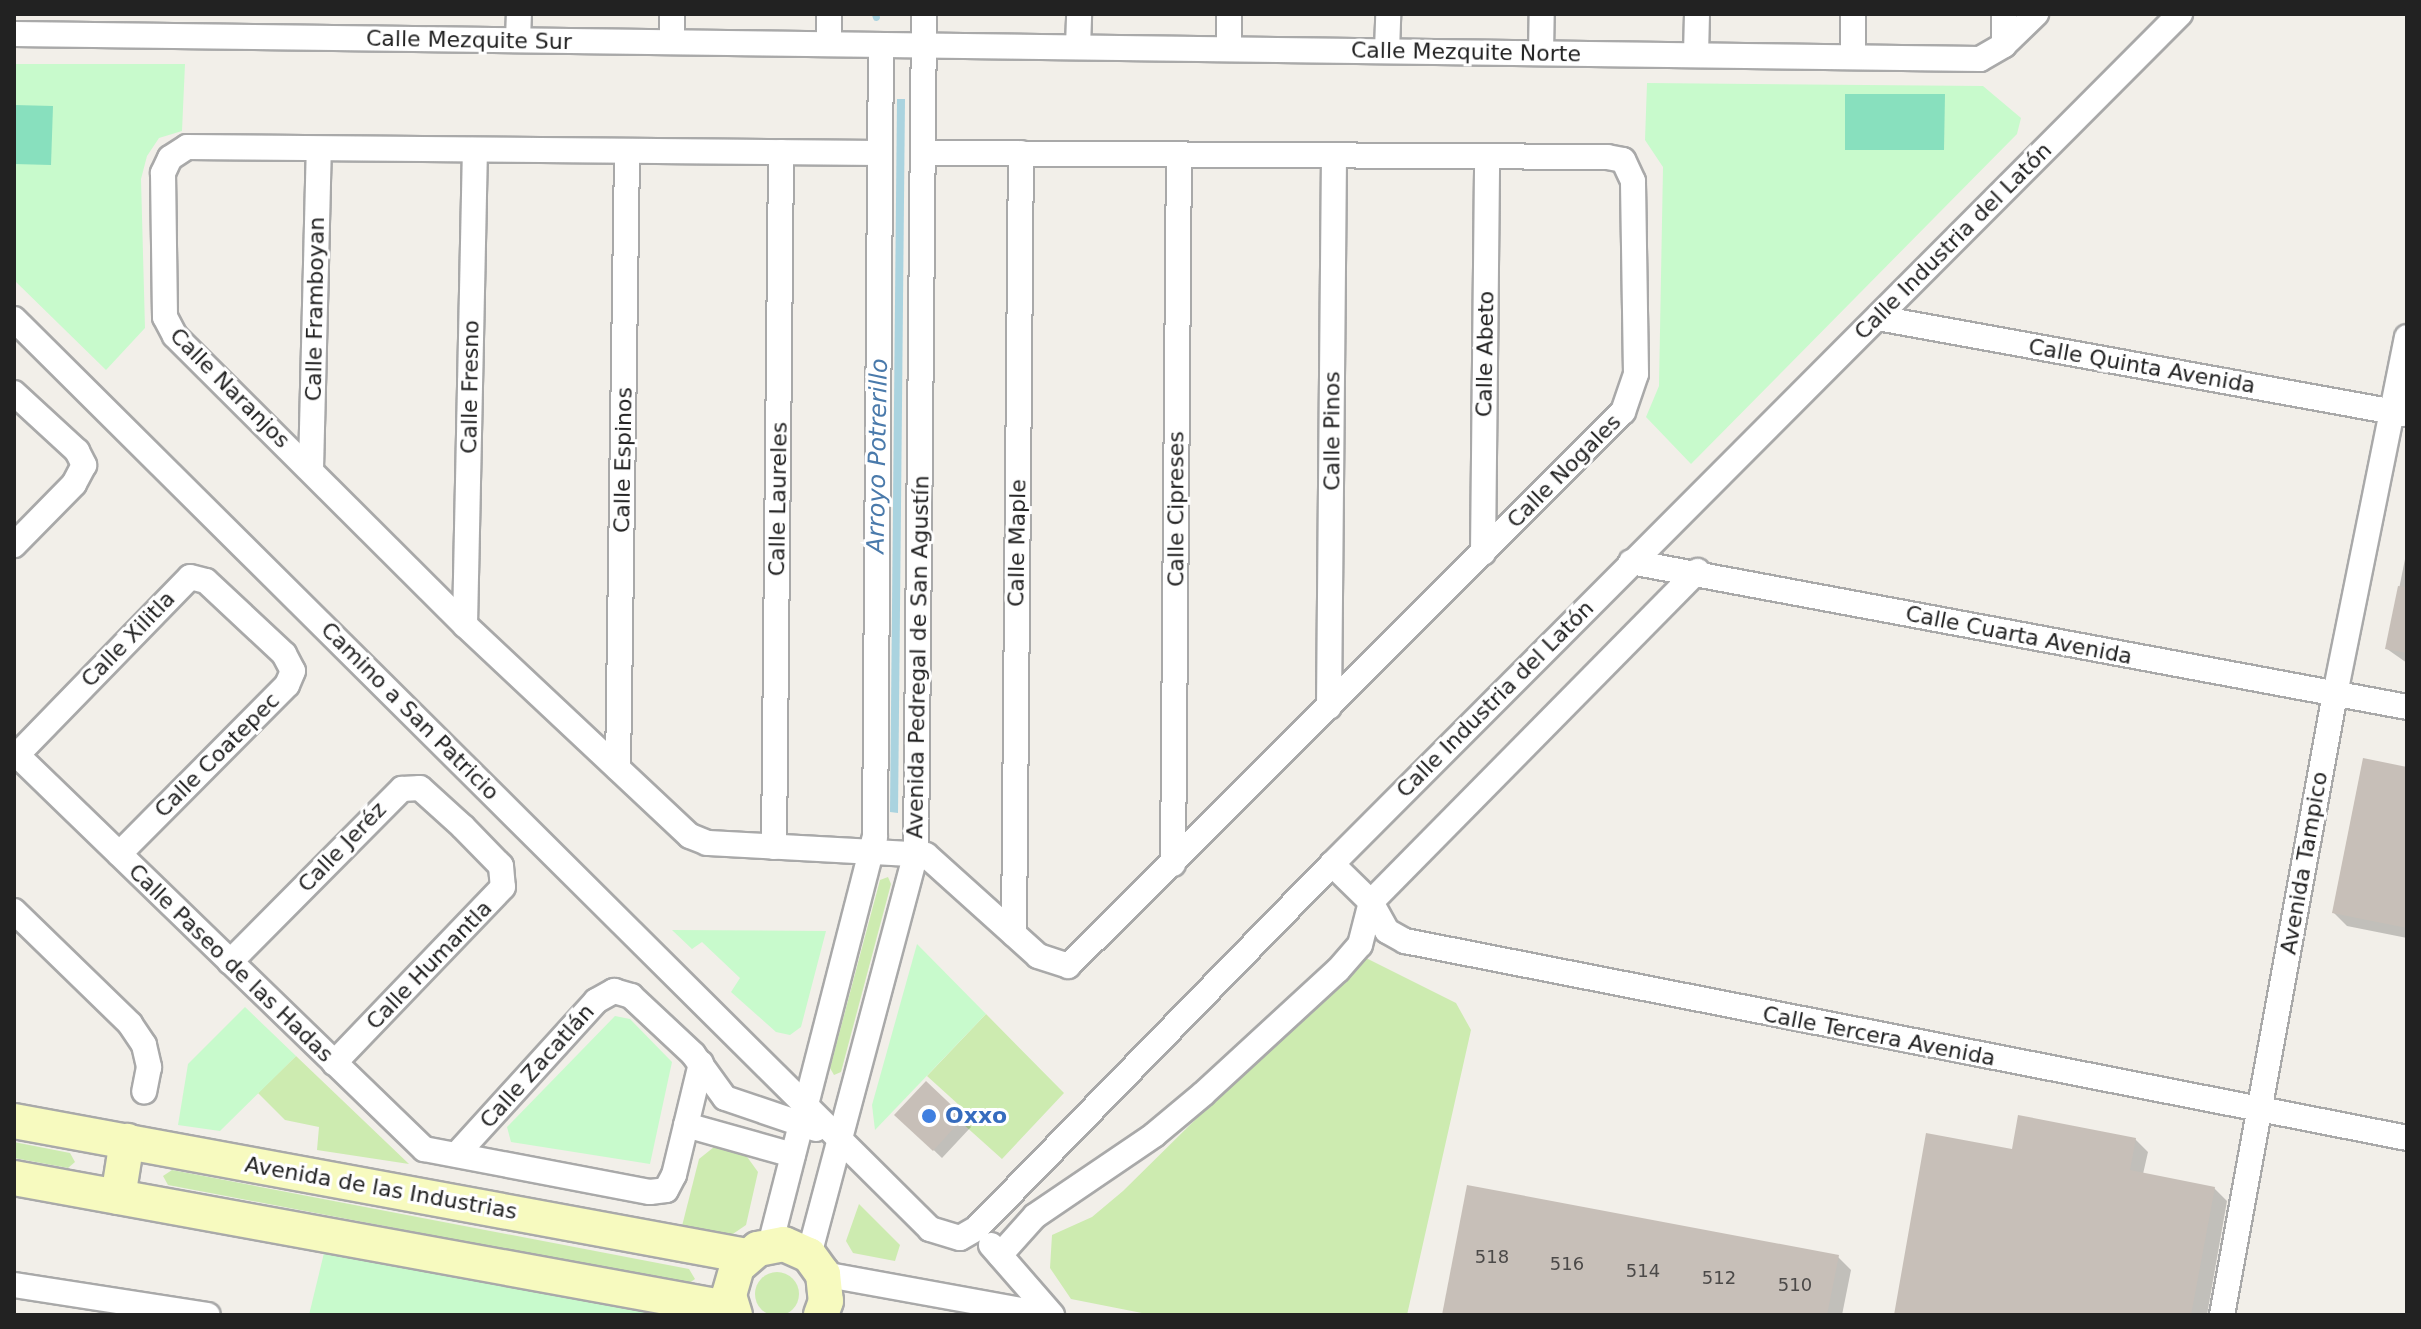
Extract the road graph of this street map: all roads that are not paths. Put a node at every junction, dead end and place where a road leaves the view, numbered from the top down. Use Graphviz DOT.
graph roads {
  1 [pos="519,14"];
  2 [pos="672,14"];
  3 [pos="829,14"];
  4 [pos="924,14"];
  5 [pos="1079,14"];
  6 [pos="1229,14"];
  7 [pos="1388,14"];
  8 [pos="1542,14"];
  9 [pos="1697,14"];
  10 [pos="1853,14"];
  11 [pos="2004,14"];
  12 [pos="2036,14"];
  13 [pos="2180,14"];
  14 [pos="56,24"];
  15 [pos="209,25"];
  16 [pos="362,26"];
  17 [pos="14,34"];
  18 [pos="518,40"];
  19 [pos="672,42"];
  20 [pos="829,44"];
  21 [pos="881,45"];
  22 [pos="924,45"];
  23 [pos="2004,45"];
  24 [pos="1078,47"];
  25 [pos="1229,49"];
  26 [pos="1387,51"];
  27 [pos="1541,53"];
  28 [pos="1696,55"];
  29 [pos="1853,57"];
  30 [pos="319,149"];
  31 [pos="475,150"];
  32 [pos="627,151"];
  33 [pos="781,152"];
  34 [pos="880,153"];
  35 [pos="923,153"];
  36 [pos="1021,153"];
  37 [pos="1179,154"];
  38 [pos="1334,155"];
  39 [pos="1487,156"];
  40 [pos="1878,318"];
  41 [pos="14,319"];
  42 [pos="2407,337"];
  43 [pos="14,393"];
  44 [pos="2399,413"];
  45 [pos="311,469"];
  46 [pos="14,545"];
  47 [pos="1483,553"];
  48 [pos="1631,562"];
  49 [pos="1697,571"];
  50 [pos="246,618"];
  51 [pos="465,625"];
  52 [pos="2335,694"];
  53 [pos="1329,707"];
  54 [pos="2407,707"];
  55 [pos="16,754"];
  56 [pos="618,768"];
  57 [pos="463,827"];
  58 [pos="774,847"];
  59 [pos="873,850"];
  60 [pos="916,852"];
  61 [pos="119,854"];
  62 [pos="1173,864"];
  63 [pos="1332,864"];
  64 [pos="1371,902"];
  65 [pos="14,911"];
  66 [pos="1014,934"];
  67 [pos="230,962"];
  68 [pos="334,1063"];
  69 [pos="701,1063"];
  70 [pos="144,1092"];
  71 [pos="2260,1109"];
  72 [pos="804,1113"];
  73 [pos="14,1121"];
  74 [pos="686,1125"];
  75 [pos="840,1136"];
  76 [pos="2407,1138"];
  77 [pos="127,1141"];
  78 [pos="457,1154"];
  79 [pos="793,1155"];
  80 [pos="14,1178"];
  81 [pos="118,1197"];
  82 [pos="977,1228"];
  83 [pos="758,1250"];
  84 [pos="1000,1255"];
  85 [pos="816,1265"];
  86 [pos="14,1285"];
  87 [pos="94,1305"];
  88 [pos="734,1312"];
  89 [pos="208,1315"];
  90 [pos="821,1315"];
  91 [pos="1050,1315"];
  92 [pos="2222,1315"];
  1 -- 18 [label="street"];
  2 -- 19 [label="street"];
  3 -- 20 [label="street"];
  4 -- 22 [label="street, Avenida Pedregal de San Agustín"];
  5 -- 24 [label="street"];
  6 -- 25 [label="street"];
  7 -- 26 [label="street"];
  8 -- 27 [label="street"];
  9 -- 28 [label="street"];
  10 -- 29 [label="street"];
  11 -- 23 [label="street"];
  12 -- 23 [label="street"];
  13 -- 40 [label="street, Calle Industria del Latón"];
  14 -- 15 [label="street, Calle Mezquite Sur"];
  14 -- 17 [label="street, Calle Mezquite Sur"];
  15 -- 16 [label="street, Calle Mezquite Sur"];
  16 -- 18 [label="street, Calle Mezquite Sur"];
  18 -- 19 [label="street, Calle Mezquite Sur"];
  19 -- 20 [label="street, Calle Mezquite Sur"];
  20 -- 21 [label="street, Calle Mezquite Sur"];
  21 -- 22 [label="street, Calle Mezquite Sur"];
  21 -- 34 [label="street, Avenida Pedregal de San Agustín"];
  22 -- 24 [label="street, Calle Mezquite Norte"];
  22 -- 35 [label="street, Avenida Pedregal de San Agustín"];
  23 -- 29 [label="street, Calle Mezquite Norte"];
  24 -- 25 [label="street, Calle Mezquite Norte"];
  25 -- 26 [label="street, Calle Mezquite Norte"];
  26 -- 27 [label="street, Calle Mezquite Norte"];
  27 -- 28 [label="street, Calle Mezquite Norte"];
  28 -- 29 [label="street, Calle Mezquite Norte"];
  30 -- 31 [label="street, Calle Naranjos"];
  30 -- 45 [label="street, Calle Framboyan"];
  30 -- 45 [label="street, Calle Naranjos"];
  31 -- 32 [label="street, Calle Naranjos"];
  31 -- 51 [label="street, Calle Fresno"];
  32 -- 33 [label="street, Calle Naranjos"];
  32 -- 56 [label="street, Calle Espinos"];
  33 -- 34 [label="street, Calle Naranjos"];
  33 -- 58 [label="street, Calle Laureles"];
  34 -- 59 [label="street, Avenida Pedregal de San Agustín"];
  35 -- 36 [label="street, Calle Nogales"];
  35 -- 60 [label="street, Avenida Pedregal de San Agustín"];
  36 -- 37 [label="street, Calle Nogales"];
  36 -- 66 [label="street, Calle Maple"];
  37 -- 38 [label="street, Calle Nogales"];
  37 -- 62 [label="street, Calle Cipreses"];
  38 -- 39 [label="street, Calle Nogales"];
  38 -- 53 [label="street, Calle Pinos"];
  39 -- 47 [label="street, Calle Abeto"];
  39 -- 47 [label="street, Calle Nogales"];
  40 -- 44 [label="street, Calle Quinta Avenida"];
  40 -- 48 [label="street, Calle Industria del Latón"];
  41 -- 72 [label="street, Camino a San Patricio"];
  42 -- 44 [label="street, Avenida Tampico"];
  43 -- 46 [label="street"];
  44 -- 52 [label="street, Avenida Tampico"];
  45 -- 51 [label="street, Calle Naranjos"];
  47 -- 53 [label="street, Calle Nogales"];
  48 -- 49 [label="street, Calle Cuarta Avenida"];
  48 -- 63 [label="street, Calle Industria del Latón"];
  49 -- 52 [label="street, Calle Cuarta Avenida"];
  49 -- 64 [label="street"];
  50 -- 55 [label="street, Calle Xilitla"];
  50 -- 61 [label="street, Calle Coatepec"];
  51 -- 56 [label="street, Calle Naranjos"];
  52 -- 54 [label="street, Calle Cuarta Avenida"];
  52 -- 71 [label="street, Avenida Tampico"];
  53 -- 62 [label="street, Calle Nogales"];
  55 -- 61 [label="street, Calle Paseo de las Hadas"];
  56 -- 58 [label="street, Calle Naranjos"];
  57 -- 67 [label="street, Calle Jeréz"];
  57 -- 68 [label="street, Calle Humantla"];
  58 -- 59 [label="street, Calle Naranjos"];
  59 -- 60 [label="street, Calle Naranjos"];
  59 -- 72 [label="street, Avenida Pedregal de San Agustín"];
  60 -- 66 [label="street, Calle Nogales"];
  60 -- 75 [label="street, Avenida Pedregal de San Agustín"];
  61 -- 67 [label="street, Calle Paseo de las Hadas"];
  62 -- 66 [label="street, Calle Nogales"];
  63 -- 64 [label="street, Calle Tercera Avenida"];
  63 -- 82 [label="street, Calle Industria del Latón"];
  64 -- 71 [label="street, Calle Tercera Avenida"];
  64 -- 84 [label="street"];
  65 -- 70 [label="street"];
  67 -- 68 [label="street, Calle Paseo de las Hadas"];
  68 -- 78 [label="street, Calle Paseo de las Hadas"];
  69 -- 72 [label="street"];
  69 -- 74 [label="street"];
  69 -- 78 [label="street, Calle Zacatlán"];
  71 -- 76 [label="street, Calle Tercera Avenida"];
  71 -- 92 [label="street, Avenida Tampico"];
  72 -- 75 [label="street"];
  72 -- 79 [label="street, Avenida Pedregal de San Agustín"];
  73 -- 77 [label="street, Avenida de las Industrias"];
  74 -- 78 [label="street, Calle Paseo de las Hadas"];
  74 -- 79 [label="street"];
  75 -- 82 [label="street"];
  75 -- 85 [label="street, Avenida Pedregal de San Agustín"];
  77 -- 81 [label="street"];
  77 -- 83 [label="street, Avenida de las Industrias"];
  79 -- 83 [label="street, Avenida Pedregal de San Agustín"];
  80 -- 81 [label="street"];
  81 -- 88 [label="street"];
  82 -- 84 [label="street"];
  83 -- 85 [label="street, Avenida de las Industrias"];
  83 -- 88 [label="street"];
  84 -- 91 [label="street"];
  85 -- 90 [label="street"];
  85 -- 91 [label="street"];
  86 -- 87 [label="street"];
  87 -- 89 [label="street"];
}
